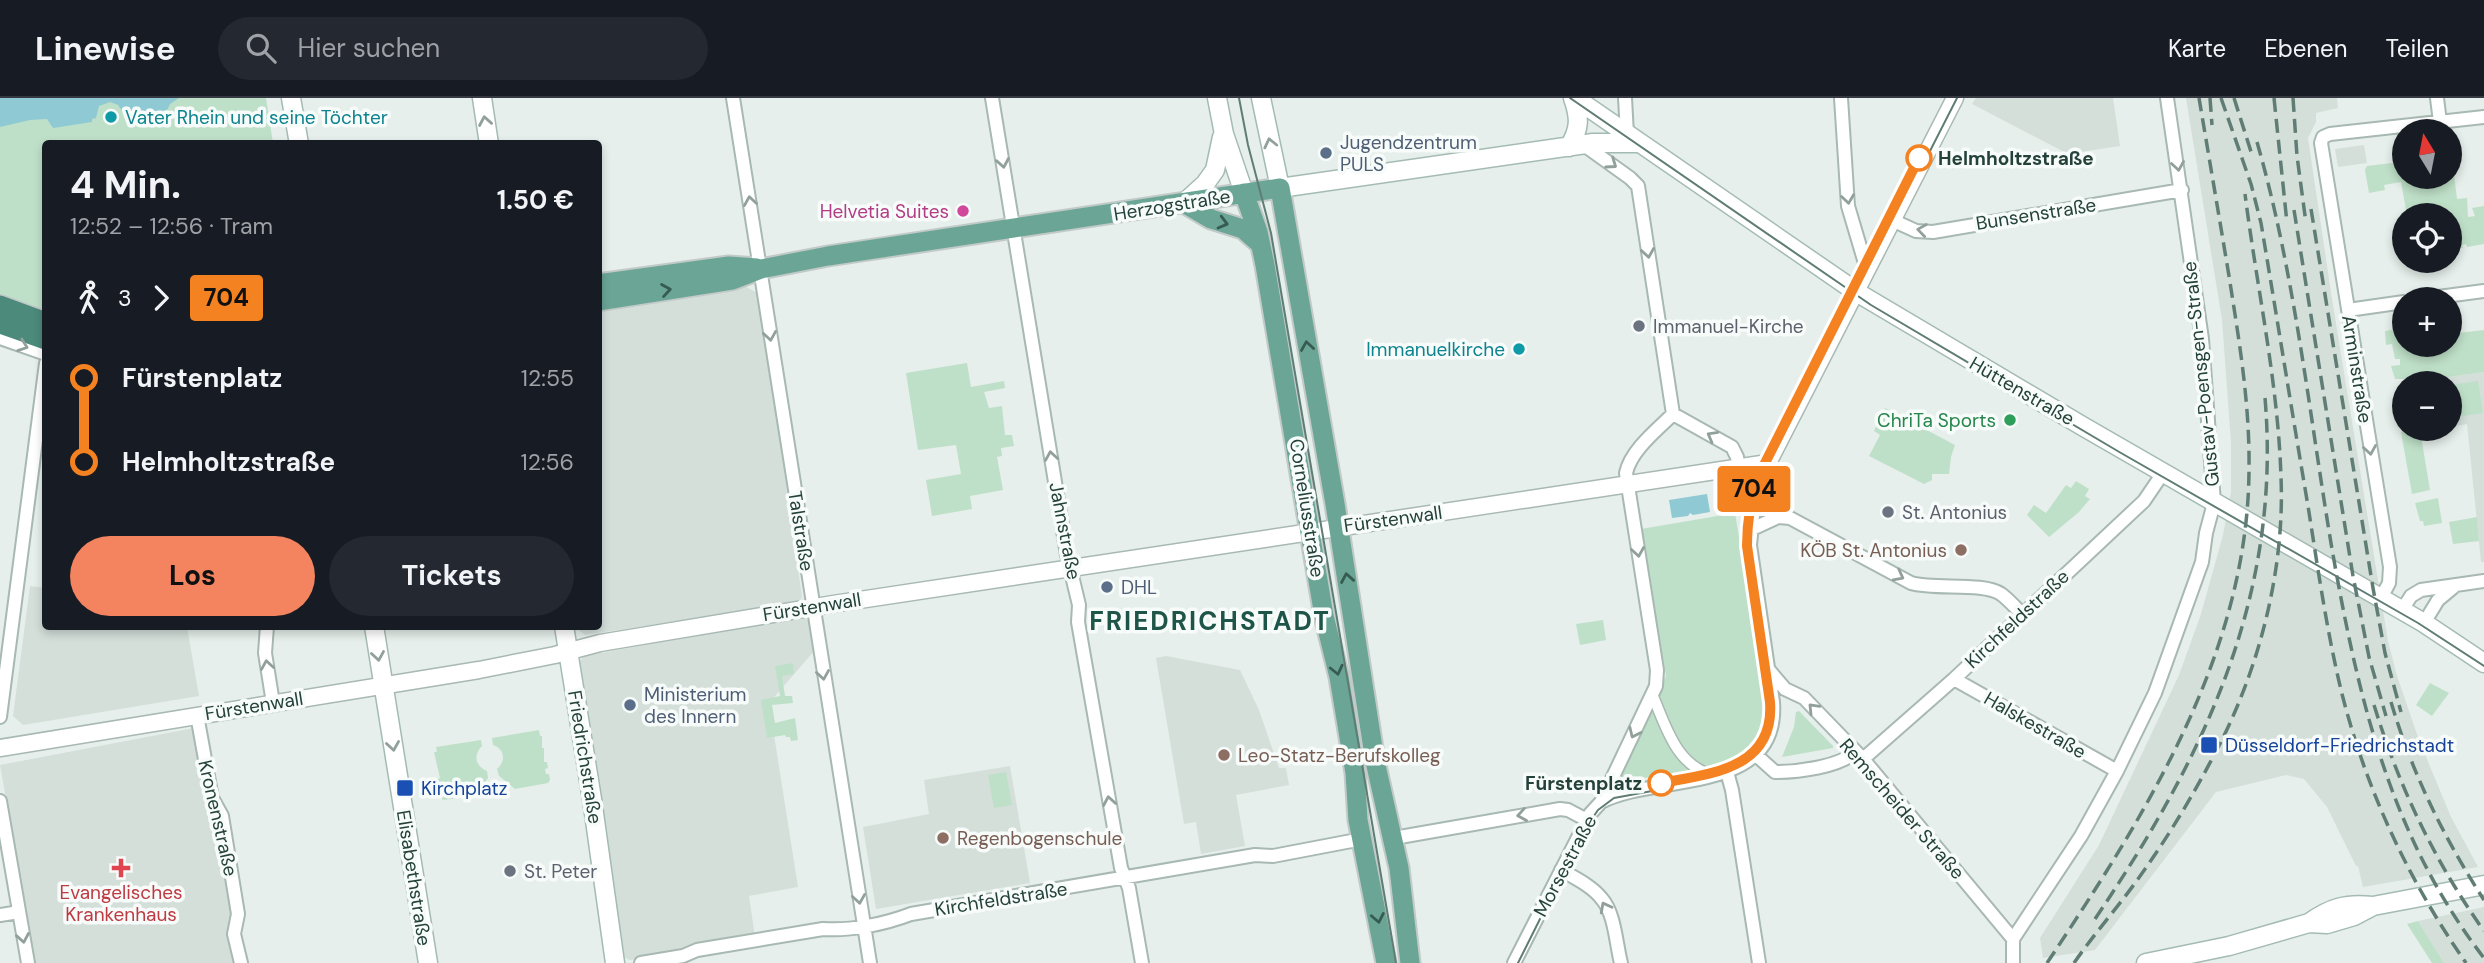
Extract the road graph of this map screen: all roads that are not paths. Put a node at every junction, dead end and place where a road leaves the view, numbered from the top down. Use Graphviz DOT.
graph roads {
  1 [pos="291,98"];
  2 [pos="481,98"];
  3 [pos="733,98"];
  4 [pos="992,98"];
  5 [pos="1217,98"];
  6 [pos="1261,98"];
  7 [pos="1574,98"];
  8 [pos="1625,98"];
  9 [pos="1841,98"];
  10 [pos="1955,98"];
  11 [pos="2167,98"];
  12 [pos="2437,98"];
  13 [pos="2484,117"];
  14 [pos="2440,119"];
  15 [pos="2462,120"];
  16 [pos="2392,127"];
  17 [pos="1224,134"];
  18 [pos="1633,138"];
  19 [pos="298,140"];
  20 [pos="488,140"];
  21 [pos="1576,146"];
  22 [pos="1280,188"];
  23 [pos="2182,190"];
  24 [pos="1244,193"];
  25 [pos="1184,203"];
  26 [pos="1892,220"];
  27 [pos="1014,228"];
  28 [pos="1261,244"];
  29 [pos="761,269"];
  30 [pos="1867,270"];
  31 [pos="602,283"];
  32 [pos="2484,291"];
  33 [pos="1856,292"];
  34 [pos="2462,294"];
  35 [pos="602,300"];
  36 [pos="2392,304"];
  37 [pos="3,310"];
  38 [pos="2348,310"];
  39 [pos="42,322"];
  40 [pos="42,336"];
  41 [pos="0,338"];
  42 [pos="42,353"];
  43 [pos="42,394"];
  44 [pos="1673,414"];
  45 [pos="1768,463"];
  46 [pos="1739,468"];
  47 [pos="2163,473"];
  48 [pos="1627,485"];
  49 [pos="2214,503"];
  50 [pos="1338,526"];
  51 [pos="1750,530"];
  52 [pos="1311,531"];
  53 [pos="1071,567"];
  54 [pos="2484,581"];
  55 [pos="2457,585"];
  56 [pos="2381,598"];
  57 [pos="813,607"];
  58 [pos="2402,610"];
  59 [pos="2022,614"];
  60 [pos="2424,623"];
  61 [pos="267,630"];
  62 [pos="375,630"];
  63 [pos="565,630"];
  64 [pos="569,652"];
  65 [pos="2484,663"];
  66 [pos="1768,668"];
  67 [pos="1954,679"];
  68 [pos="383,686"];
  69 [pos="1652,694"];
  70 [pos="273,703"];
  71 [pos="197,715"];
  72 [pos="0,717"];
  73 [pos="0,748"];
  74 [pos="1756,755"];
  75 [pos="1859,755"];
  76 [pos="2117,771"];
  77 [pos="1721,774"];
  78 [pos="0,801"];
  79 [pos="1601,802"];
  80 [pos="1587,820"];
  81 [pos="1394,838"];
  82 [pos="1355,841"];
  83 [pos="1561,870"];
  84 [pos="1125,879"];
  85 [pos="2484,885"];
  86 [pos="1372,888"];
  87 [pos="1403,900"];
  88 [pos="19,912"];
  89 [pos="0,915"];
  90 [pos="864,925"];
  91 [pos="2013,939"];
  92 [pos="28,963"];
  93 [pos="241,963"];
  94 [pos="428,963"];
  95 [pos="615,963"];
  96 [pos="641,963"];
  97 [pos="870,963"];
  98 [pos="1142,963"];
  99 [pos="1386,963"];
  100 [pos="1410,963"];
  101 [pos="1514,963"];
  102 [pos="1620,963"];
  103 [pos="1759,963"];
  104 [pos="2013,963"];
  105 [pos="2146,963"];
  1 -- 19 [label="main road"];
  20 -- 2 [label="main road, one-way"];
  29 -- 3 [label="street, Talstraße, one-way"];
  4 -- 27 [label="street, Jahnstraße, one-way"];
  5 -- 17 [label="main road, Corneliusstraße"];
  22 -- 6 [label="main road, Corneliusstraße, one-way"];
  7 -- 18 [label="main road, Hüttenstraße"];
  7 -- 21 [label="main road"];
  8 -- 18 [label="street"];
  9 -- 30 [label="street, one-way"];
  10 -- 26 [label="street"];
  11 -- 23 [label="street, Gustav-Poensgen-Straße, one-way"];
  12 -- 14 [label="street"];
  13 -- 15 [label="street"];
  16 -- 38 [label="street, Arminstraße"];
  17 -- 24 [label="main road, Corneliusstraße"];
  17 -- 25 [label="main road"];
  18 -- 21 [label="main road, Herzogstraße"];
  18 -- 33 [label="main road, Hüttenstraße"];
  21 -- 22 [label="main road, Herzogstraße"];
  21 -- 44 [label="street, one-way"];
  22 -- 24 [label="main road, Herzogstraße"];
  50 -- 22 [label="main road, Corneliusstraße, one-way"];
  23 -- 26 [label="street, Bunsenstraße, one-way"];
  23 -- 49 [label="street, Gustav-Poensgen-Straße"];
  24 -- 25 [label="main road, Herzogstraße"];
  24 -- 28 [label="main road, Corneliusstraße"];
  25 -- 27 [label="main road, Herzogstraße"];
  25 -- 28 [label="main road, one-way"];
  26 -- 30 [label="street"];
  27 -- 29 [label="main road, Herzogstraße"];
  53 -- 27 [label="street, Jahnstraße, one-way"];
  28 -- 52 [label="main road, Corneliusstraße"];
  29 -- 31 [label="main road, Herzogstraße"];
  35 -- 29 [label="main road, Herzogstraße, one-way"];
  29 -- 57 [label="street, Talstraße, one-way"];
  30 -- 33 [label="street"];
  32 -- 34 [label="street"];
  33 -- 45 [label="street"];
  33 -- 47 [label="main road, Hüttenstraße"];
  36 -- 38 [label="street"];
  37 -- 39 [label="highway"];
  37 -- 40 [label="highway"];
  38 -- 56 [label="street, Arminstraße, one-way"];
  41 -- 42 [label="street, one-way"];
  43 -- 72 [label="street"];
  46 -- 44 [label="street, one-way"];
  44 -- 48 [label="street"];
  45 -- 46 [label="street"];
  45 -- 51 [label="street"];
  46 -- 48 [label="street"];
  47 -- 49 [label="main road, Hüttenstraße"];
  47 -- 59 [label="street, Kirchfeldstraße"];
  48 -- 50 [label="street, Fürstenwall"];
  48 -- 69 [label="street, one-way"];
  49 -- 56 [label="main road, Hüttenstraße"];
  49 -- 76 [label="street, Gustav-Poensgen-Straße"];
  50 -- 52 [label="street, Fürstenwall"];
  81 -- 50 [label="main road, Corneliusstraße, one-way"];
  51 -- 59 [label="street, one-way"];
  51 -- 66 [label="street"];
  52 -- 53 [label="street, Fürstenwall"];
  52 -- 82 [label="main road, Corneliusstraße, one-way"];
  53 -- 57 [label="street, Fürstenwall"];
  84 -- 53 [label="street, Jahnstraße, one-way"];
  54 -- 55 [label="street"];
  55 -- 58 [label="street"];
  55 -- 60 [label="street"];
  56 -- 58 [label="main road, Hüttenstraße"];
  57 -- 64 [label="street, Fürstenwall"];
  57 -- 90 [label="street, Talstraße, one-way"];
  58 -- 60 [label="main road, Hüttenstraße"];
  59 -- 67 [label="street, Kirchfeldstraße"];
  60 -- 65 [label="main road, Hüttenstraße"];
  70 -- 61 [label="street, one-way"];
  62 -- 68 [label="main road, Elisabethstraße, one-way"];
  63 -- 64 [label="main road, Friedrichstraße"];
  64 -- 68 [label="street, Fürstenwall"];
  64 -- 95 [label="main road, Friedrichstraße"];
  66 -- 74 [label="street"];
  75 -- 66 [label="street, Remscheider Straße, one-way"];
  67 -- 75 [label="street, Kirchfeldstraße"];
  67 -- 76 [label="street, Halskestraße"];
  68 -- 70 [label="street, Fürstenwall"];
  68 -- 94 [label="main road, Elisabethstraße, one-way"];
  69 -- 77 [label="street"];
  69 -- 79 [label="street, Morsestraße, one-way"];
  70 -- 71 [label="street, Fürstenwall"];
  71 -- 73 [label="street, Fürstenwall"];
  71 -- 93 [label="street, Kronenstraße"];
  74 -- 75 [label="street, Kirchfeldstraße"];
  74 -- 77 [label="street"];
  75 -- 91 [label="street, Remscheider Straße"];
  76 -- 91 [label="street, Gustav-Poensgen-Straße"];
  77 -- 79 [label="street"];
  77 -- 103 [label="street"];
  78 -- 88 [label="street"];
  79 -- 80 [label="street, Morsestraße"];
  80 -- 81 [label="street, one-way"];
  80 -- 83 [label="street, Morsestraße"];
  81 -- 87 [label="main road, Corneliusstraße"];
  82 -- 84 [label="street, Kirchfeldstraße"];
  82 -- 86 [label="main road, Corneliusstraße"];
  83 -- 101 [label="street, Morsestraße"];
  102 -- 83 [label="street, one-way"];
  84 -- 90 [label="street, Kirchfeldstraße"];
  84 -- 98 [label="street, Jahnstraße"];
  85 -- 105 [label="main road"];
  86 -- 87 [label="main road"];
  86 -- 99 [label="main road, Corneliusstraße, one-way"];
  87 -- 100 [label="main road, Corneliusstraße"];
  88 -- 89 [label="street"];
  88 -- 92 [label="street, one-way"];
  90 -- 96 [label="street, Kirchfeldstraße"];
  90 -- 97 [label="street, Talstraße"];
  91 -- 104 [label="street"];
}
